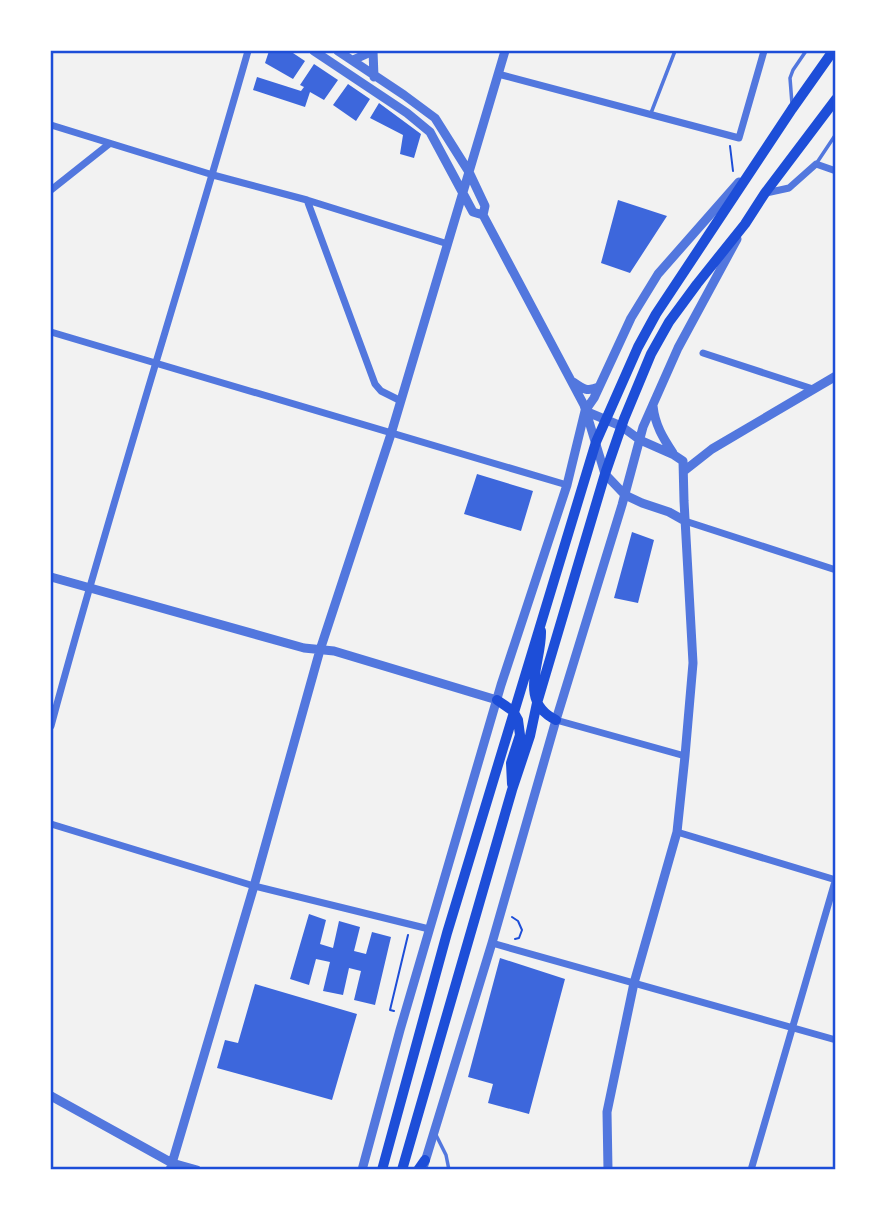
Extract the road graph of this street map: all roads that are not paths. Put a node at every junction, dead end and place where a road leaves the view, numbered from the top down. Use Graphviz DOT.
graph roads {
  1 [pos="248,51"];
  2 [pos="314,51"];
  3 [pos="338,51"];
  4 [pos="373,51"];
  5 [pos="505,51"];
  6 [pos="675,51"];
  7 [pos="764,51"];
  8 [pos="806,51"];
  9 [pos="833,51"];
  10 [pos="353,60"];
  11 [pos="373,74"];
  12 [pos="498,74"];
  13 [pos="377,92"];
  14 [pos="836,99"];
  15 [pos="792,109"];
  16 [pos="651,115"];
  17 [pos="51,125"];
  18 [pos="836,134"];
  19 [pos="109,144"];
  20 [pos="758,163"];
  21 [pos="816,164"];
  22 [pos="836,171"];
  23 [pos="469,172"];
  24 [pos="213,175"];
  25 [pos="51,190"];
  26 [pos="462,192"];
  27 [pos="765,193"];
  28 [pos="307,200"];
  29 [pos="478,214"];
  30 [pos="745,224"];
  31 [pos="453,228"];
  32 [pos="449,244"];
  33 [pos="51,332"];
  34 [pos="703,353"];
  35 [pos="156,364"];
  36 [pos="835,374"];
  37 [pos="569,379"];
  38 [pos="599,387"];
  39 [pos="813,389"];
  40 [pos="401,401"];
  41 [pos="653,405"];
  42 [pos="585,411"];
  43 [pos="607,419"];
  44 [pos="621,426"];
  45 [pos="391,434"];
  46 [pos="640,440"];
  47 [pos="596,442"];
  48 [pos="674,455"];
  49 [pos="684,466"];
  50 [pos="605,474"];
  51 [pos="567,485"];
  52 [pos="625,495"];
  53 [pos="684,501"];
  54 [pos="669,512"];
  55 [pos="685,521"];
  56 [pos="836,570"];
  57 [pos="51,577"];
  58 [pos="88,588"];
  59 [pos="541,621"];
  60 [pos="320,650"];
  61 [pos="497,700"];
  62 [pos="537,703"];
  63 [pos="513,711"];
  64 [pos="556,720"];
  65 [pos="51,726"];
  66 [pos="685,756"];
  67 [pos="512,790"];
  68 [pos="51,824"];
  69 [pos="677,832"];
  70 [pos="836,879"];
  71 [pos="254,887"];
  72 [pos="429,929"];
  73 [pos="492,943"];
  74 [pos="634,983"];
  75 [pos="792,1027"];
  76 [pos="836,1040"];
  77 [pos="51,1097"];
  78 [pos="434,1132"];
  79 [pos="171,1167"];
  80 [pos="422,1167"];
  81 [pos="197,1170"];
  82 [pos="362,1170"];
  83 [pos="382,1170"];
  84 [pos="402,1170"];
  85 [pos="449,1170"];
  86 [pos="608,1170"];
  87 [pos="751,1170"];
  1 -- 24 [label="street"];
  2 -- 13 [label="street"];
  3 -- 10 [label="street"];
  4 -- 10 [label="street"];
  4 -- 11 [label="street"];
  5 -- 12 [label="street"];
  6 -- 16 [label="lane"];
  7 -- 16 [label="street"];
  8 -- 15 [label="lane"];
  9 -- 15 [label="main road"];
  10 -- 11 [label="street"];
  11 -- 13 [label="street"];
  11 -- 23 [label="street"];
  12 -- 16 [label="street"];
  12 -- 23 [label="street"];
  13 -- 26 [label="street"];
  14 -- 27 [label="main road"];
  15 -- 20 [label="main road"];
  17 -- 19 [label="street"];
  18 -- 21 [label="lane"];
  19 -- 24 [label="street"];
  19 -- 25 [label="street"];
  20 -- 38 [label="street"];
  20 -- 43 [label="main road"];
  21 -- 22 [label="street"];
  21 -- 27 [label="street"];
  23 -- 26 [label="street"];
  23 -- 29 [label="street"];
  24 -- 28 [label="street"];
  24 -- 35 [label="street"];
  26 -- 29 [label="street"];
  26 -- 31 [label="street"];
  27 -- 30 [label="main road"];
  28 -- 32 [label="street"];
  28 -- 40 [label="street"];
  29 -- 31 [label="street"];
  29 -- 37 [label="street"];
  30 -- 41 [label="street"];
  30 -- 44 [label="main road"];
  31 -- 32 [label="street"];
  32 -- 40 [label="street"];
  33 -- 35 [label="street"];
  34 -- 39 [label="street"];
  35 -- 45 [label="street"];
  35 -- 58 [label="street"];
  36 -- 39 [label="street"];
  37 -- 38 [label="street"];
  37 -- 42 [label="street"];
  38 -- 42 [label="street"];
  39 -- 49 [label="street"];
  40 -- 45 [label="street"];
  41 -- 46 [label="street"];
  41 -- 48 [label="street"];
  42 -- 43 [label="street"];
  42 -- 47 [label="street"];
  42 -- 51 [label="street"];
  43 -- 44 [label="street"];
  43 -- 47 [label="main road"];
  44 -- 46 [label="street"];
  44 -- 50 [label="main road"];
  45 -- 51 [label="street"];
  45 -- 60 [label="street"];
  46 -- 48 [label="street"];
  46 -- 52 [label="street"];
  47 -- 50 [label="street"];
  47 -- 59 [label="main road"];
  48 -- 49 [label="street"];
  49 -- 53 [label="street"];
  50 -- 52 [label="street"];
  50 -- 62 [label="main road"];
  51 -- 61 [label="street"];
  52 -- 54 [label="street"];
  52 -- 64 [label="street"];
  53 -- 54 [label="street"];
  53 -- 55 [label="street"];
  54 -- 55 [label="street"];
  55 -- 56 [label="street"];
  55 -- 66 [label="street"];
  57 -- 58 [label="street"];
  58 -- 60 [label="street"];
  58 -- 65 [label="street"];
  59 -- 62 [label="main road"];
  59 -- 63 [label="main road"];
  60 -- 61 [label="street"];
  60 -- 71 [label="street"];
  61 -- 63 [label="main road"];
  61 -- 72 [label="street"];
  62 -- 64 [label="main road"];
  62 -- 67 [label="main road"];
  63 -- 67 [label="main road"];
  63 -- 83 [label="main road"];
  64 -- 66 [label="street"];
  64 -- 73 [label="street"];
  66 -- 69 [label="street"];
  67 -- 84 [label="main road"];
  68 -- 71 [label="street"];
  69 -- 70 [label="street"];
  69 -- 74 [label="street"];
  70 -- 75 [label="street"];
  71 -- 72 [label="street"];
  71 -- 79 [label="street"];
  72 -- 82 [label="street"];
  73 -- 74 [label="street"];
  73 -- 78 [label="street"];
  74 -- 75 [label="street"];
  74 -- 86 [label="street"];
  75 -- 76 [label="street"];
  75 -- 87 [label="street"];
  77 -- 79 [label="street"];
  78 -- 80 [label="street"];
  78 -- 85 [label="lane"];
  79 -- 81 [label="street"];
}
